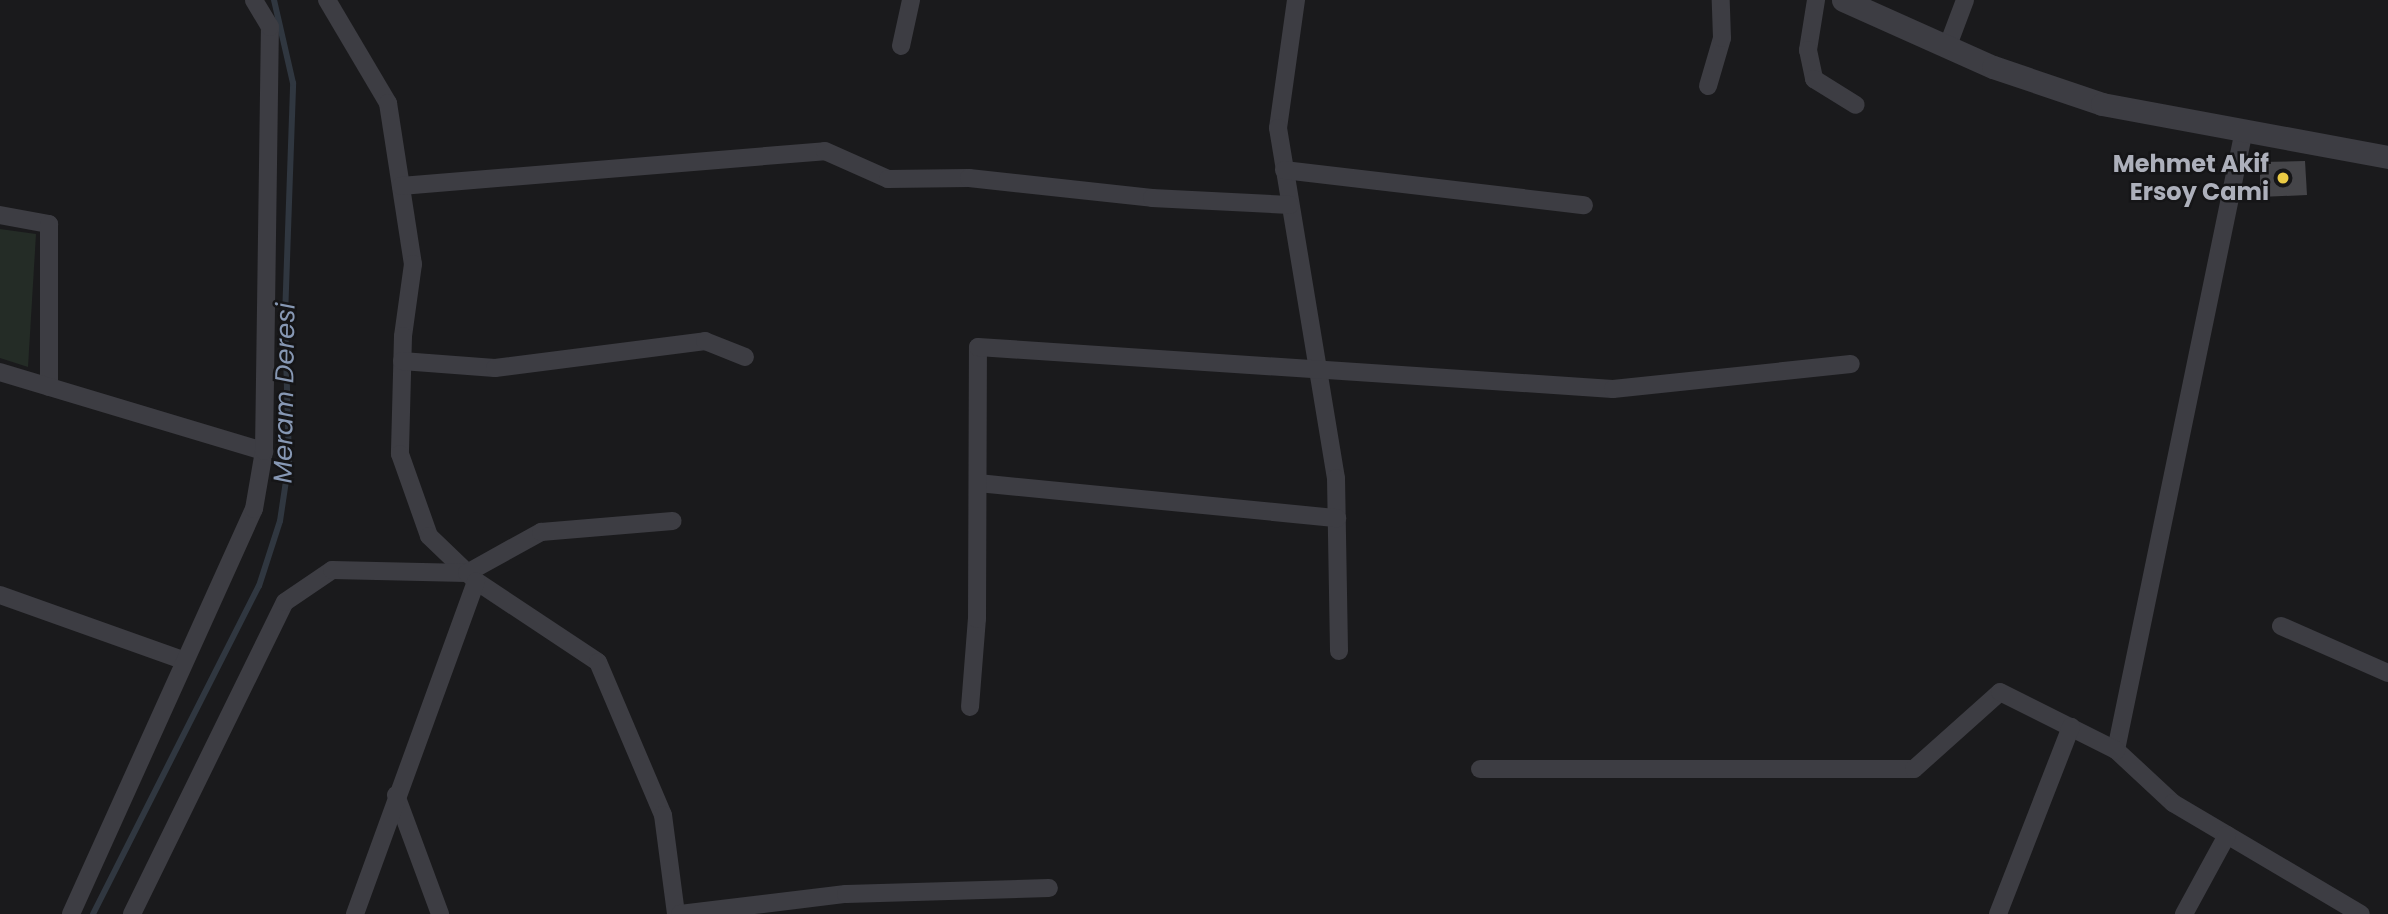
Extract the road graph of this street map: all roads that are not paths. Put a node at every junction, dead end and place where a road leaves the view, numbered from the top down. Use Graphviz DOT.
graph roads {
  1 [pos="254,0"];
  2 [pos="327,0"];
  3 [pos="911,0"];
  4 [pos="1296,0"];
  5 [pos="1721,0"];
  6 [pos="1816,0"];
  7 [pos="1843,0"];
  8 [pos="1965,0"];
  9 [pos="901,46"];
  10 [pos="1947,48"];
  11 [pos="1708,86"];
  12 [pos="1856,105"];
  13 [pos="2243,135"];
  14 [pos="2388,157"];
  15 [pos="1284,170"];
  16 [pos="401,186"];
  17 [pos="1290,205"];
  18 [pos="1584,205"];
  19 [pos="0,215"];
  20 [pos="745,357"];
  21 [pos="402,361"];
  22 [pos="1851,364"];
  23 [pos="0,372"];
  24 [pos="1317,372"];
  25 [pos="49,387"];
  26 [pos="264,451"];
  27 [pos="978,483"];
  28 [pos="1337,518"];
  29 [pos="673,521"];
  30 [pos="471,577"];
  31 [pos="0,595"];
  32 [pos="2281,626"];
  33 [pos="1339,651"];
  34 [pos="185,661"];
  35 [pos="2388,673"];
  36 [pos="970,708"];
  37 [pos="2071,727"];
  38 [pos="2116,750"];
  39 [pos="1479,769"];
  40 [pos="396,795"];
  41 [pos="2227,835"];
  42 [pos="1049,888"];
  43 [pos="71,914"];
  44 [pos="132,914"];
  45 [pos="355,914"];
  46 [pos="440,914"];
  47 [pos="678,914"];
  48 [pos="1998,914"];
  49 [pos="2184,914"];
  50 [pos="2361,914"];
  1 -- 26 [label="street"];
  2 -- 16 [label="street"];
  3 -- 9 [label="street"];
  4 -- 15 [label="street"];
  5 -- 11 [label="street"];
  6 -- 12 [label="street"];
  7 -- 10 [label="street"];
  8 -- 10 [label="street"];
  10 -- 13 [label="street"];
  13 -- 14 [label="street"];
  13 -- 38 [label="street"];
  15 -- 17 [label="street"];
  15 -- 18 [label="street"];
  16 -- 17 [label="street"];
  16 -- 21 [label="street"];
  17 -- 24 [label="street"];
  19 -- 25 [label="street"];
  20 -- 21 [label="street"];
  21 -- 30 [label="street"];
  22 -- 24 [label="street"];
  23 -- 25 [label="street"];
  24 -- 27 [label="street"];
  24 -- 28 [label="street"];
  25 -- 26 [label="street"];
  26 -- 34 [label="street"];
  27 -- 28 [label="street"];
  27 -- 36 [label="street"];
  28 -- 33 [label="street"];
  29 -- 30 [label="street"];
  30 -- 40 [label="street"];
  30 -- 44 [label="street"];
  30 -- 47 [label="street"];
  31 -- 34 [label="street"];
  32 -- 35 [label="street"];
  34 -- 43 [label="street"];
  37 -- 38 [label="street"];
  37 -- 39 [label="street"];
  37 -- 48 [label="street"];
  38 -- 41 [label="street"];
  40 -- 45 [label="street"];
  40 -- 46 [label="street"];
  41 -- 49 [label="street"];
  41 -- 50 [label="street"];
  42 -- 47 [label="street"];
}
